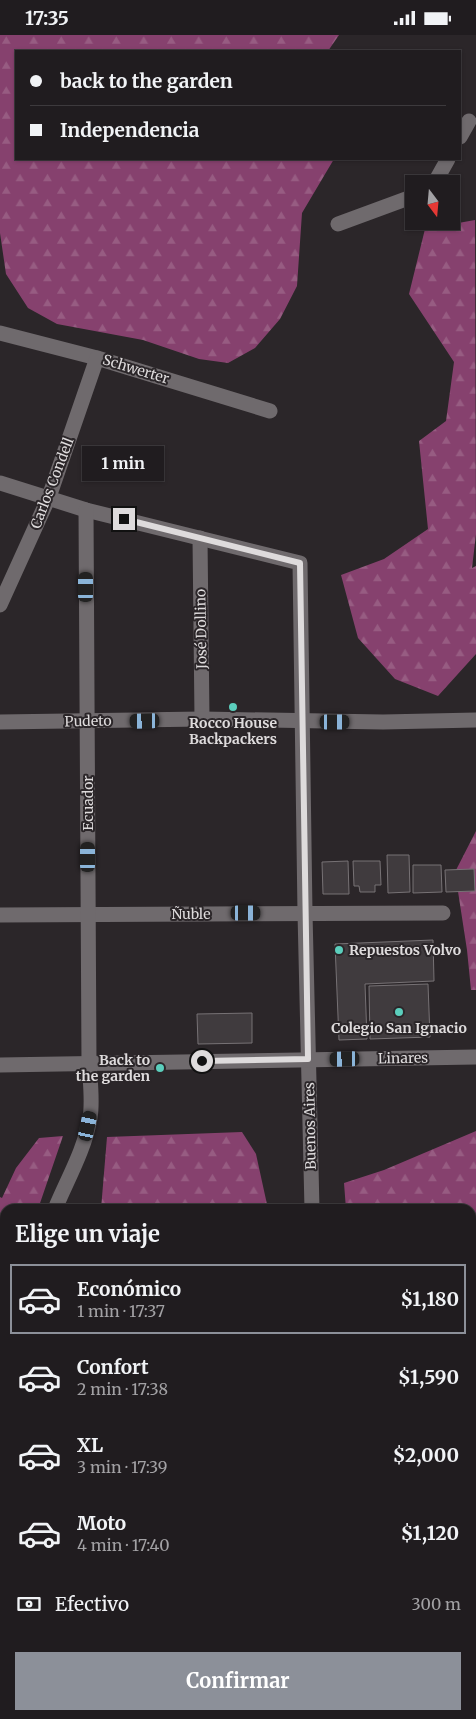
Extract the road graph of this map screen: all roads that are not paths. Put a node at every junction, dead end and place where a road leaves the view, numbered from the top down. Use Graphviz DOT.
graph roads {
  1 [pos="468,120"];
  2 [pos="461,135"];
  3 [pos="447,160"];
  4 [pos="439,175"];
  5 [pos="405,199"];
  6 [pos="338,224"];
  7 [pos="0,333"];
  8 [pos="97,358"];
  9 [pos="270,411"];
  10 [pos="0,483"];
  11 [pos="49,497"];
  12 [pos="86,510"];
  13 [pos="200,539"];
  14 [pos="0,605"];
  15 [pos="202,719"];
  16 [pos="476,720"];
  17 [pos="303,721"];
  18 [pos="0,722"];
  19 [pos="87,722"];
  20 [pos="305,913"];
  21 [pos="443,913"];
  22 [pos="0,915"];
  23 [pos="88,915"];
  24 [pos="476,1057"];
  25 [pos="308,1059"];
  26 [pos="89,1063"];
  27 [pos="0,1065"];
  28 [pos="57,1204"];
  29 [pos="312,1204"];
  1 -- 2 [label="street"];
  3 -- 4 [label="street"];
  5 -- 6 [label="street"];
  7 -- 8 [label="street, Schwerter"];
  8 -- 9 [label="street, Schwerter"];
  8 -- 11 [label="street, Carlos Condell"];
  10 -- 11 [label="street"];
  11 -- 12 [label="street"];
  11 -- 14 [label="street, Carlos Condell"];
  12 -- 13 [label="street"];
  12 -- 19 [label="street, Ecuador"];
  13 -- 15 [label="street, José Dollino"];
  13 -- 17 [label="street, Buenos Aires"];
  15 -- 17 [label="street, Pudeto"];
  15 -- 19 [label="street, Pudeto"];
  16 -- 17 [label="street, Pudeto"];
  17 -- 20 [label="street, Buenos Aires"];
  18 -- 19 [label="street, Pudeto"];
  19 -- 23 [label="street, Ecuador"];
  20 -- 21 [label="street, Ñuble"];
  20 -- 23 [label="street, Ñuble"];
  20 -- 25 [label="street, Buenos Aires"];
  22 -- 23 [label="street, Ñuble"];
  23 -- 26 [label="street, Ecuador"];
  24 -- 25 [label="street, Linares"];
  25 -- 26 [label="street, Linares"];
  25 -- 29 [label="street, Buenos Aires"];
  26 -- 27 [label="street, Linares"];
  26 -- 28 [label="street, Ecuador"];
}
